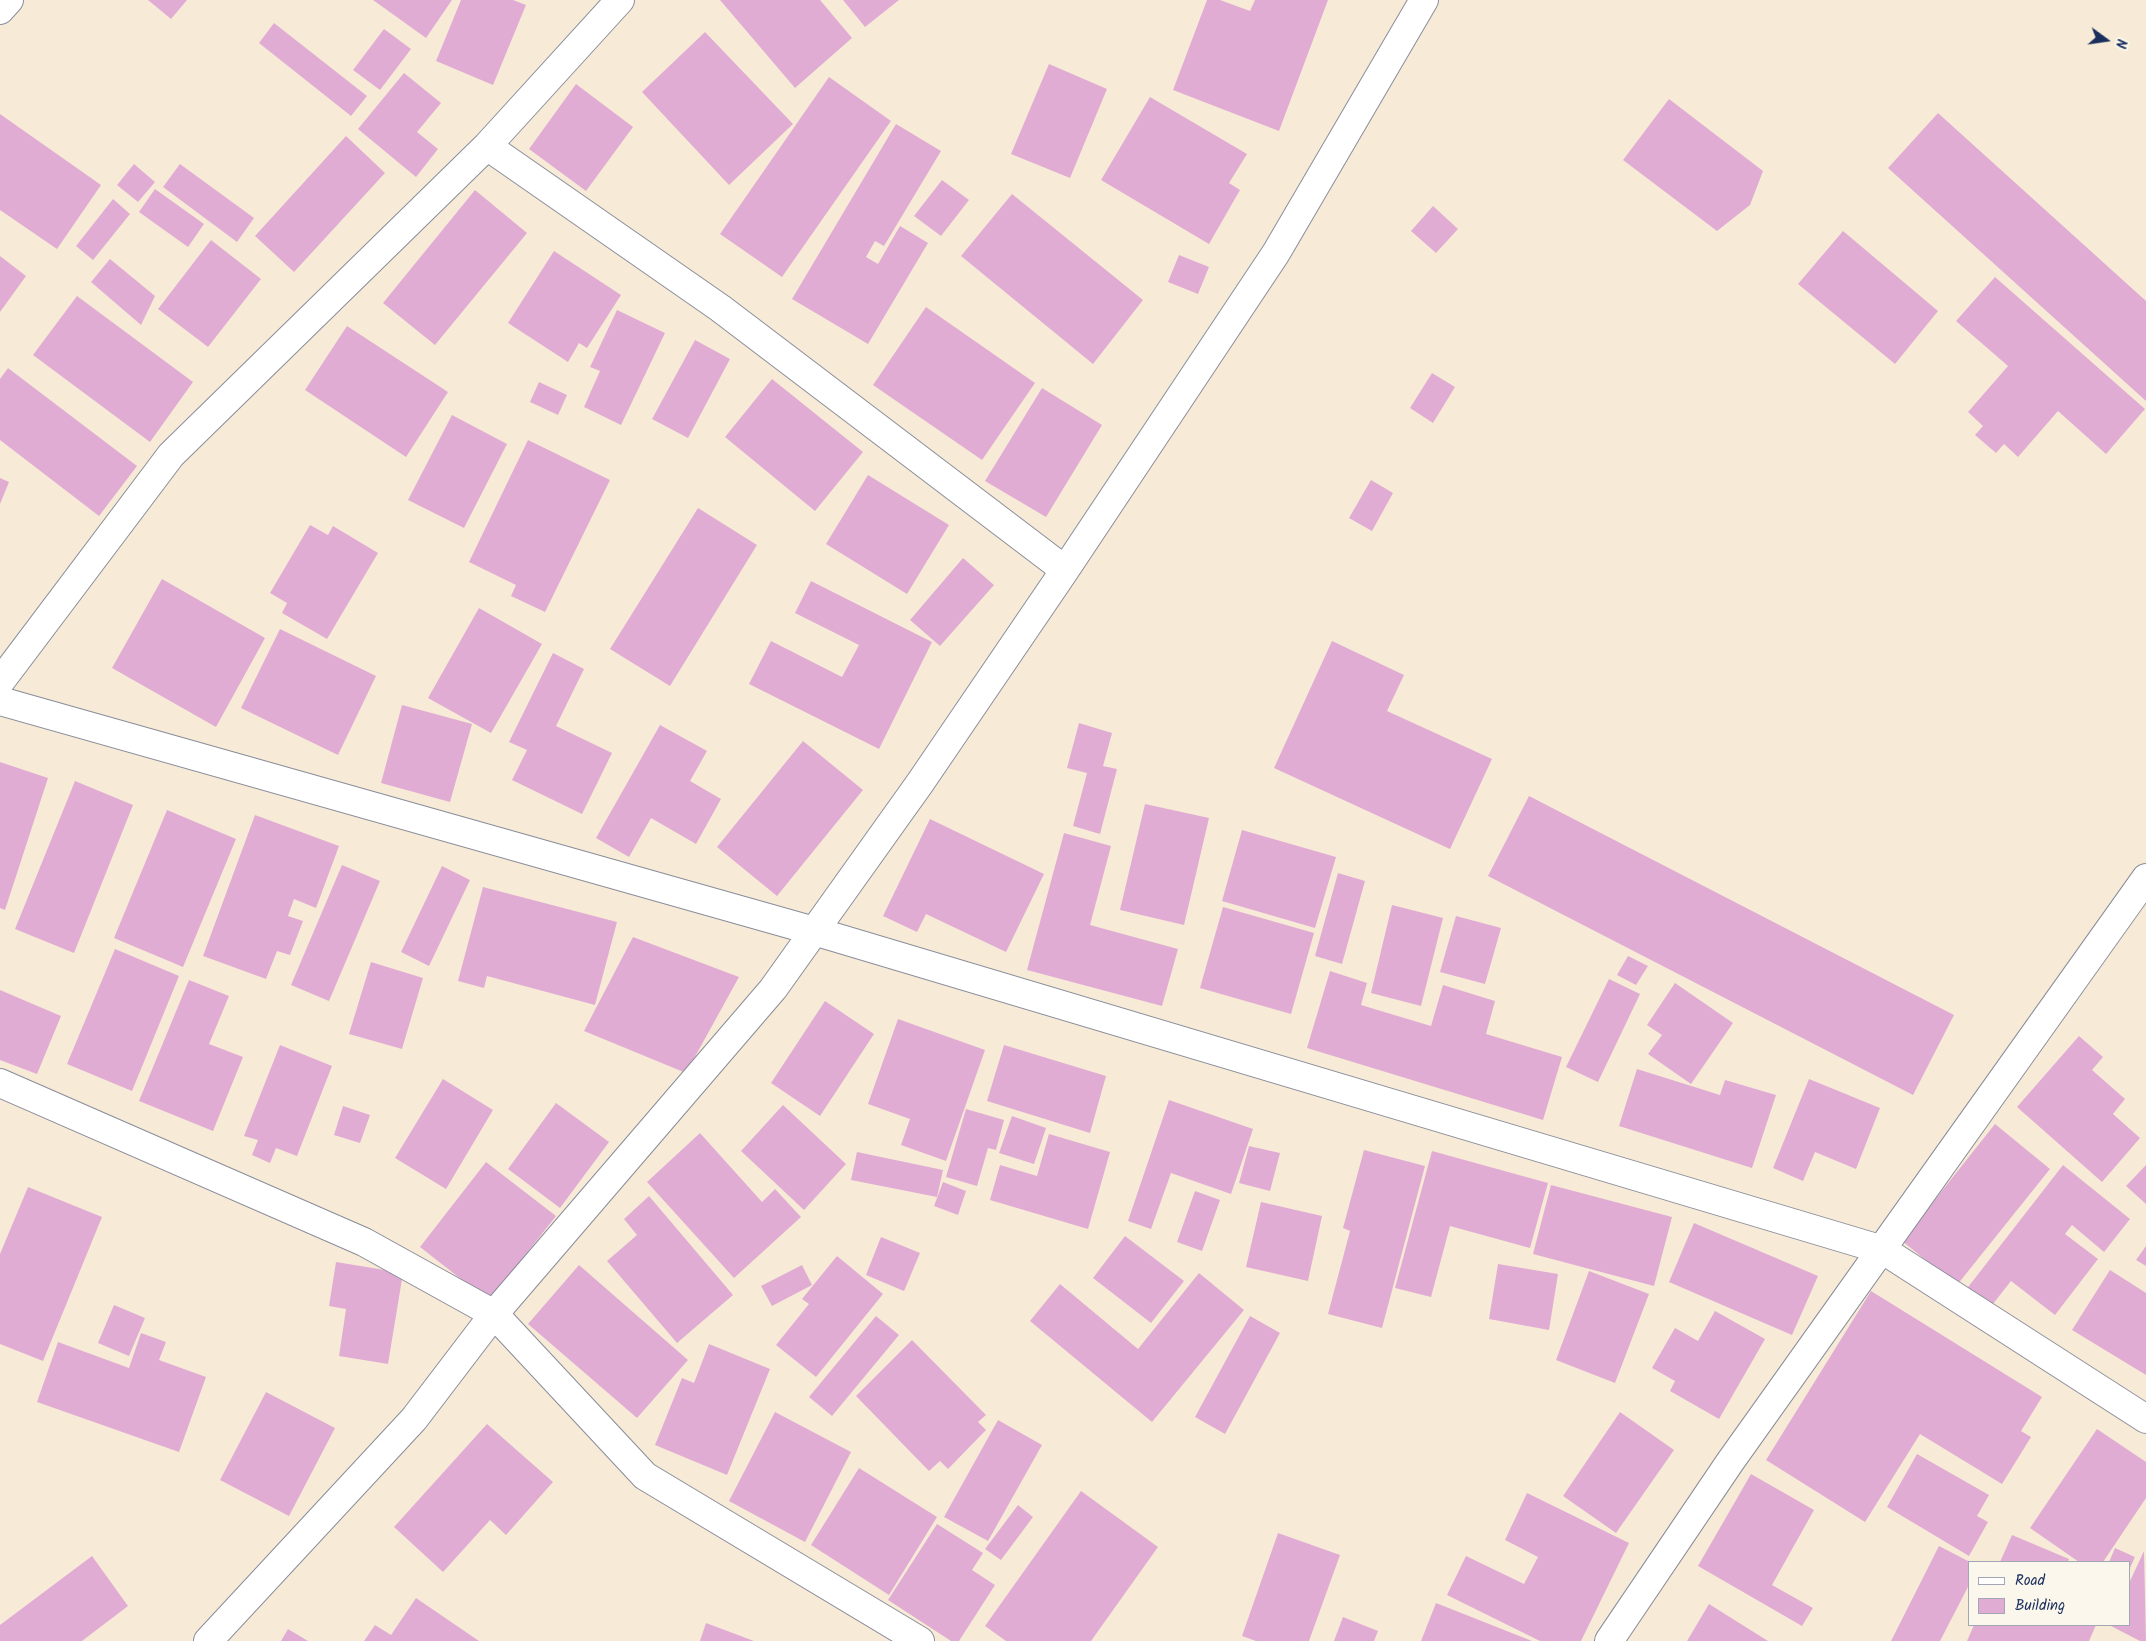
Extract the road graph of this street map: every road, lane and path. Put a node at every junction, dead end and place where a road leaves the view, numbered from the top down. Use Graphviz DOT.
graph roads {
  1 [pos="9,0"];
  2 [pos="620,0"];
  3 [pos="1424,0"];
  4 [pos="0,10"];
  5 [pos="487,146"];
  6 [pos="1065,570"];
  7 [pos="0,682"];
  8 [pos="0,701"];
  9 [pos="2146,878"];
  10 [pos="814,931"];
  11 [pos="0,1083"];
  12 [pos="1883,1250"];
  13 [pos="494,1314"];
  14 [pos="2146,1419"];
  15 [pos="208,1641"];
  16 [pos="920,1641"];
  17 [pos="1609,1641"];
  1 -- 4 [label="street"];
  2 -- 5 [label="street"];
  3 -- 6 [label="street"];
  5 -- 6 [label="street"];
  5 -- 7 [label="street"];
  6 -- 10 [label="street"];
  8 -- 10 [label="street"];
  9 -- 12 [label="street"];
  10 -- 12 [label="street"];
  10 -- 13 [label="street"];
  11 -- 13 [label="street"];
  12 -- 14 [label="street"];
  12 -- 17 [label="street"];
  13 -- 15 [label="street"];
  13 -- 16 [label="street"];
}
